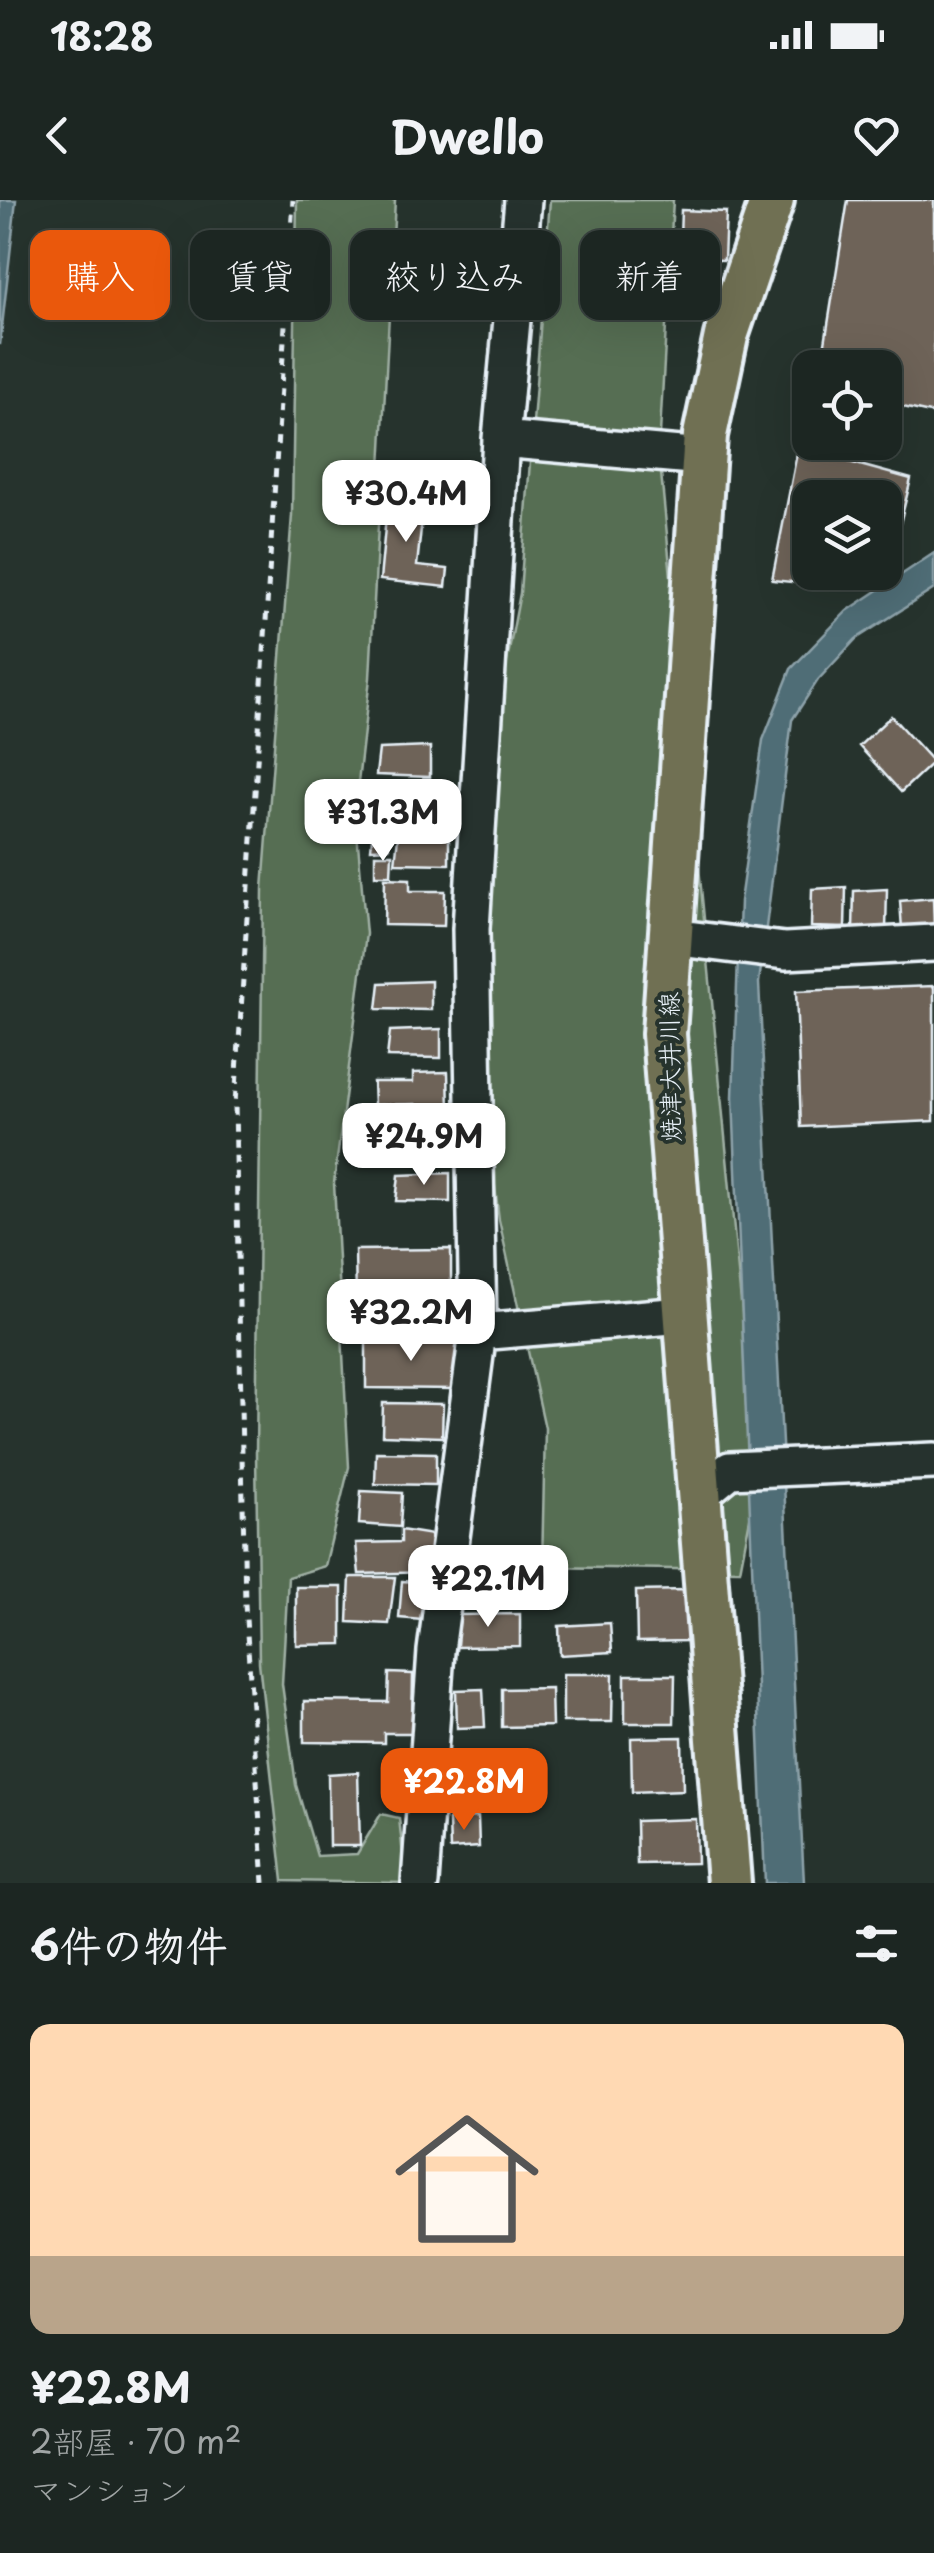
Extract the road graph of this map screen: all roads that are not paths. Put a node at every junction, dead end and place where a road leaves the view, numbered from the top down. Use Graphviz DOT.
graph roads {
  1 [pos="522,200"];
  2 [pos="772,200"];
  3 [pos="501,438"];
  4 [pos="703,457"];
  5 [pos="671,936"];
  6 [pos="934,943"];
  7 [pos="684,1315"];
  8 [pos="478,1332"];
  9 [pos="934,1461"];
  10 [pos="697,1497"];
  11 [pos="420,1883"];
  12 [pos="728,1883"];
  1 -- 3 [label="street"];
  2 -- 4 [label="main road, 焼津大井川線"];
  3 -- 4 [label="street"];
  3 -- 8 [label="street"];
  4 -- 5 [label="main road, 焼津大井川線"];
  5 -- 6 [label="street"];
  5 -- 7 [label="main road, 焼津大井川線"];
  7 -- 8 [label="street"];
  7 -- 10 [label="main road, 焼津大井川線"];
  8 -- 11 [label="street"];
  9 -- 10 [label="street"];
  10 -- 12 [label="main road, 焼津大井川線"];
}
